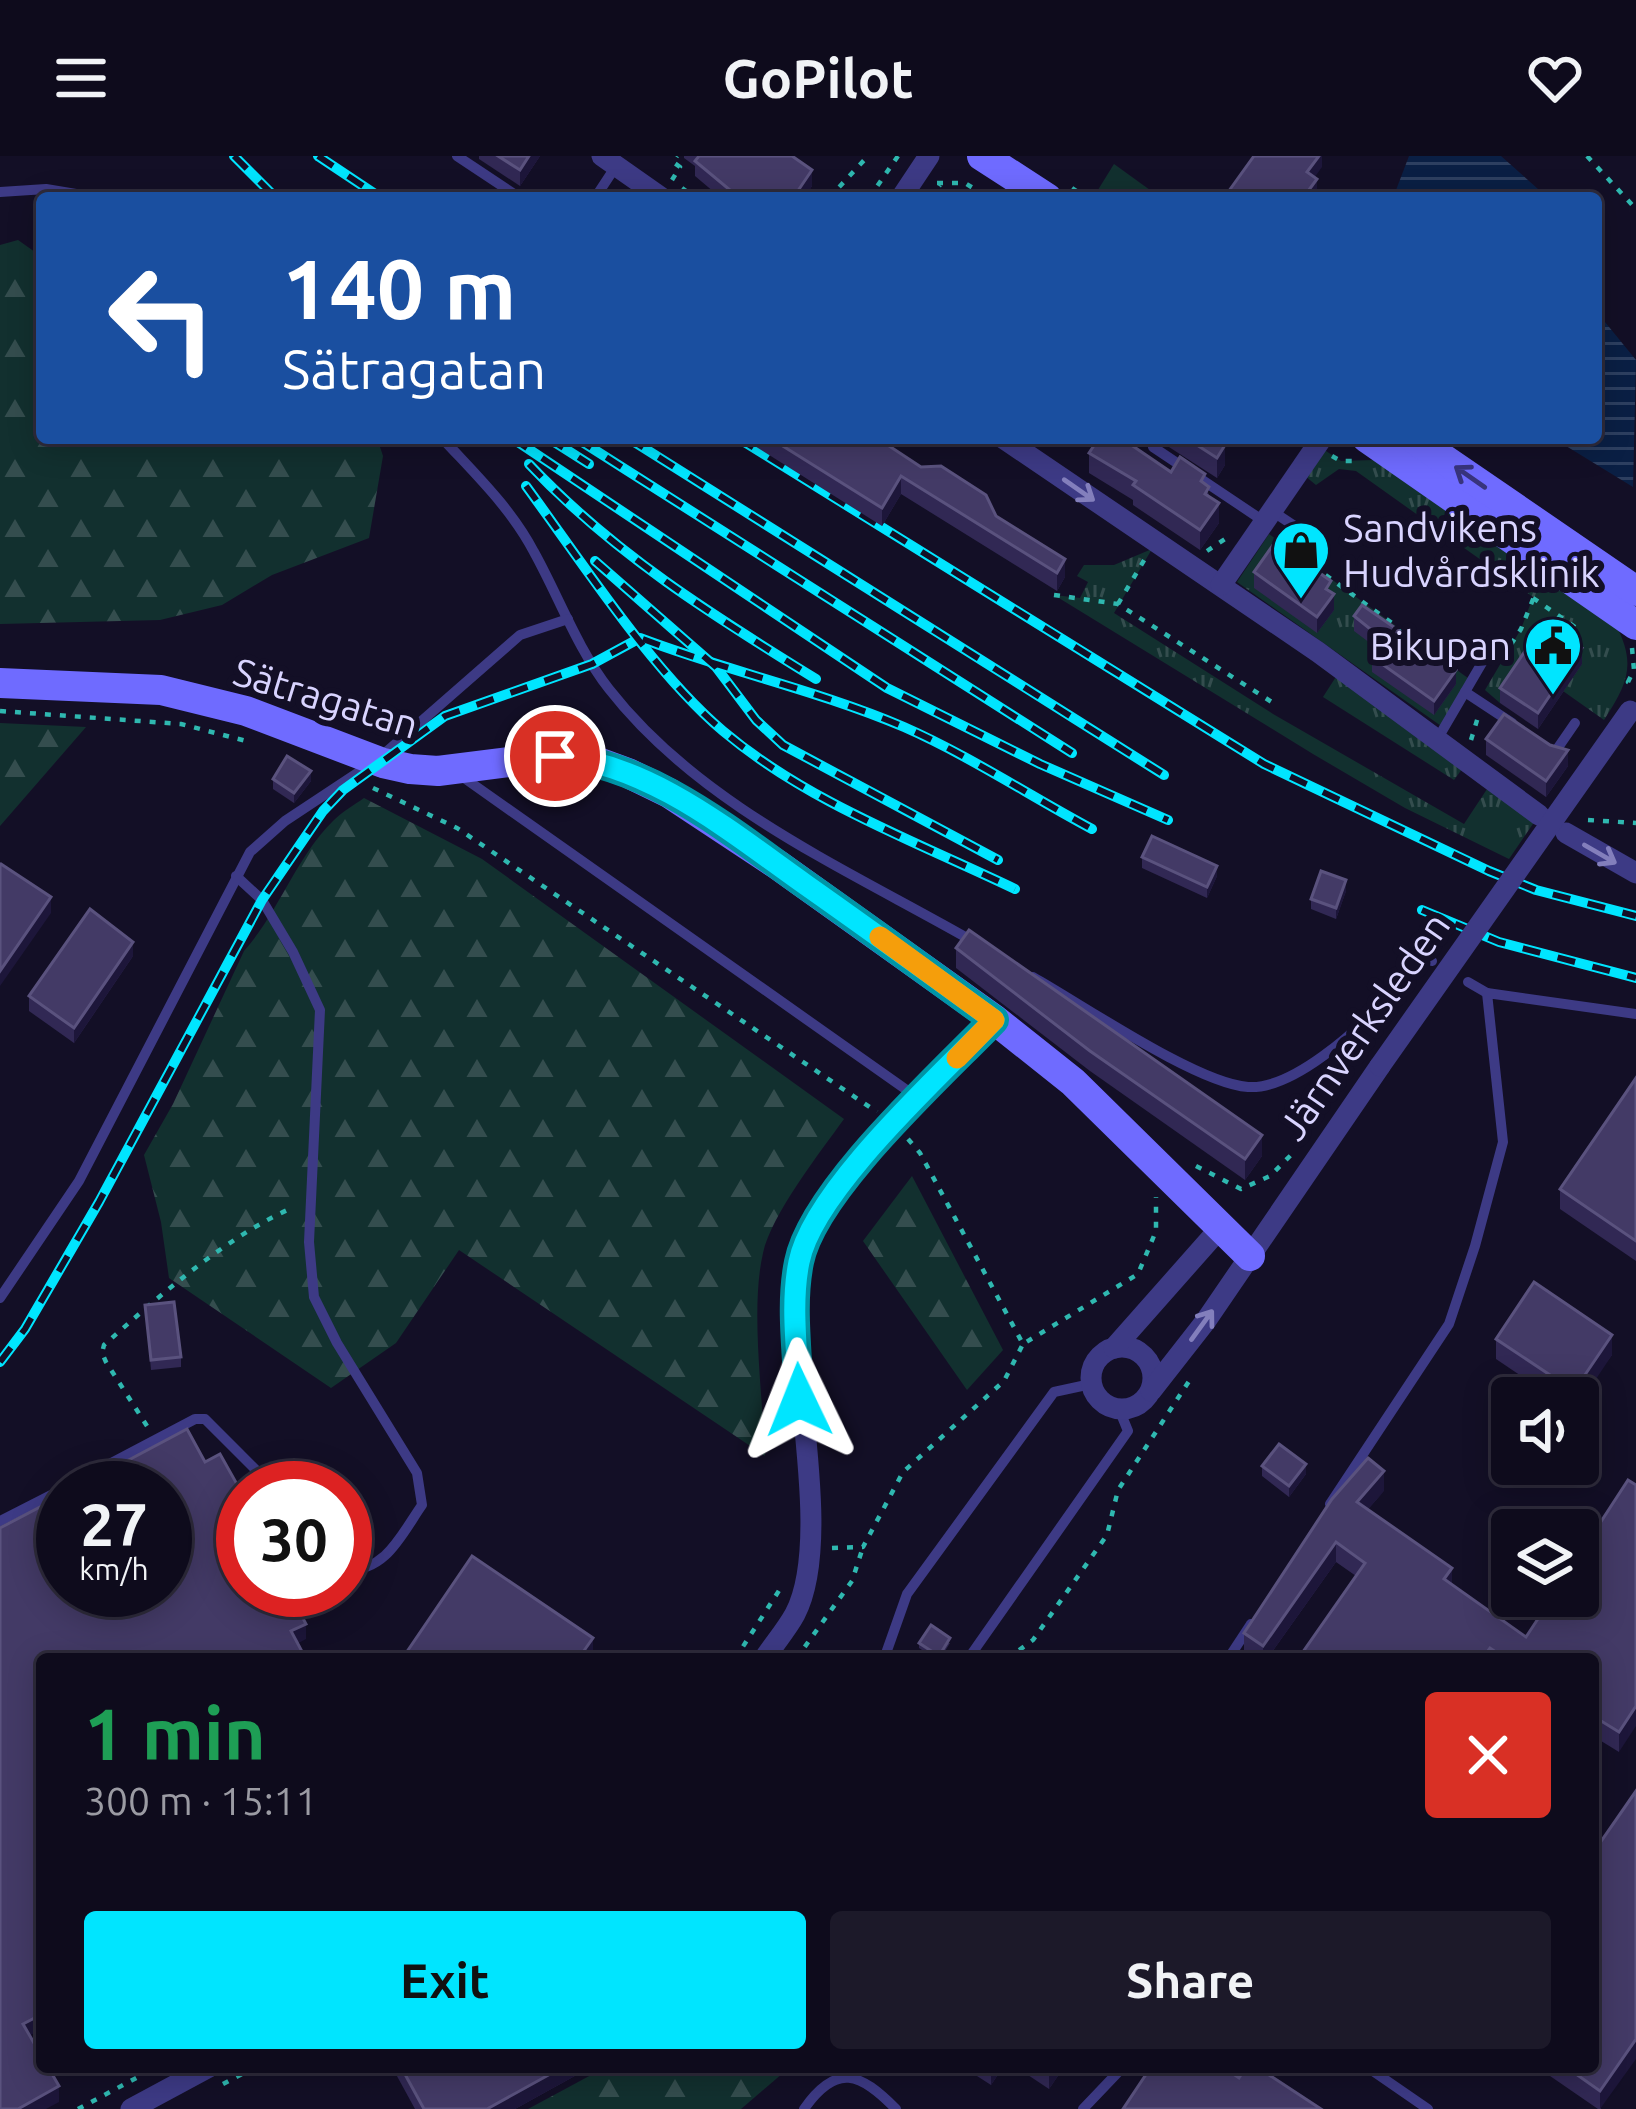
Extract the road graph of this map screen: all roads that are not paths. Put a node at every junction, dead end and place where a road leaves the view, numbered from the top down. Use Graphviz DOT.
graph roads {
  1 [pos="457,156"];
  2 [pos="973,156"];
  3 [pos="982,156"];
  4 [pos="613,159"];
  5 [pos="923,165"];
  6 [pos="667,189"];
  7 [pos="0,192"];
  8 [pos="64,192"];
  9 [pos="511,192"];
  10 [pos="598,192"];
  11 [pos="905,192"];
  12 [pos="1024,192"];
  13 [pos="1038,192"];
  14 [pos="448,444"];
  15 [pos="1012,444"];
  16 [pos="1318,444"];
  17 [pos="1376,444"];
  18 [pos="1422,444"];
  19 [pos="1153,447"];
  20 [pos="1269,522"];
  21 [pos="1302,531"];
  22 [pos="1221,585"];
  23 [pos="1636,591"];
  24 [pos="568,619"];
  25 [pos="1636,626"];
  26 [pos="1486,656"];
  27 [pos="0,683"];
  28 [pos="1468,686"];
  29 [pos="1633,707"];
  30 [pos="1575,723"];
  31 [pos="1519,727"];
  32 [pos="1438,738"];
  33 [pos="1537,740"];
  34 [pos="364,769"];
  35 [pos="451,769"];
  36 [pos="1539,814"];
  37 [pos="1568,826"];
  38 [pos="1636,873"];
  39 [pos="236,876"];
  40 [pos="986,949"];
  41 [pos="1432,962"];
  42 [pos="1026,972"];
  43 [pos="1468,982"];
  44 [pos="1487,994"];
  45 [pos="1636,1014"];
  46 [pos="994,1020"];
  47 [pos="918,1097"];
  48 [pos="1221,1227"];
  49 [pos="1250,1256"];
  50 [pos="0,1298"];
  51 [pos="1114,1348"];
  52 [pos="1091,1384"];
  53 [pos="1151,1391"];
  54 [pos="1119,1409"];
  55 [pos="117,1461"];
  56 [pos="247,1461"];
  57 [pos="36,1502"];
  58 [pos="0,1521"];
  59 [pos="1319,1521"];
  60 [pos="372,1566"];
  61 [pos="1254,1620"];
  62 [pos="768,1653"];
  63 [pos="886,1653"];
  64 [pos="972,1653"];
  65 [pos="1232,1653"];
  66 [pos="198,2073"];
  67 [pos="1118,2073"];
  68 [pos="1376,2073"];
  69 [pos="131,2109"];
  70 [pos="804,2109"];
  71 [pos="896,2109"];
  72 [pos="1083,2109"];
  73 [pos="1428,2109"];
  1 -- 9 [label="lane"];
  2 -- 12 [label="street"];
  3 -- 13 [label="street"];
  4 -- 6 [label="street"];
  4 -- 10 [label="lane"];
  5 -- 11 [label="street"];
  7 -- 8 [label="lane"];
  14 -- 24 [label="lane"];
  15 -- 22 [label="street, one-way"];
  16 -- 20 [label="street"];
  17 -- 25 [label="street"];
  23 -- 18 [label="street, one-way"];
  19 -- 20 [label="lane"];
  20 -- 21 [label="lane"];
  20 -- 22 [label="street"];
  22 -- 32 [label="street"];
  24 -- 34 [label="lane"];
  24 -- 40 [label="lane"];
  26 -- 28 [label="lane"];
  27 -- 34 [label="street, Sätragatan"];
  28 -- 31 [label="lane"];
  28 -- 32 [label="lane"];
  29 -- 49 [label="street, Järnverksleden, bridge"];
  30 -- 33 [label="lane"];
  32 -- 36 [label="street"];
  34 -- 35 [label="street, Sätragatan"];
  34 -- 39 [label="lane"];
  35 -- 46 [label="street, Sätragatan"];
  35 -- 47 [label="lane"];
  37 -- 38 [label="street, one-way"];
  39 -- 50 [label="lane"];
  39 -- 60 [label="lane"];
  41 -- 42 [label="lane"];
  43 -- 44 [label="lane"];
  44 -- 45 [label="lane"];
  44 -- 59 [label="lane"];
  46 -- 47 [label="street"];
  46 -- 48 [label="street, Sätragatan"];
  47 -- 62 [label="street"];
  48 -- 49 [label="street, Sätragatan"];
  48 -- 51 [label="street"];
  53 -- 49 [label="street, Järnverksleden, one-way"];
  51 -- 52 [label="street"];
  51 -- 53 [label="street"];
  52 -- 54 [label="street"];
  52 -- 63 [label="lane"];
  53 -- 54 [label="street, Järnverksleden"];
  54 -- 64 [label="lane"];
  55 -- 56 [label="lane"];
  57 -- 58 [label="lane"];
  61 -- 65 [label="lane"];
  66 -- 69 [label="street"];
  67 -- 72 [label="lane"];
  68 -- 73 [label="lane"];
  70 -- 71 [label="lane"];
}
